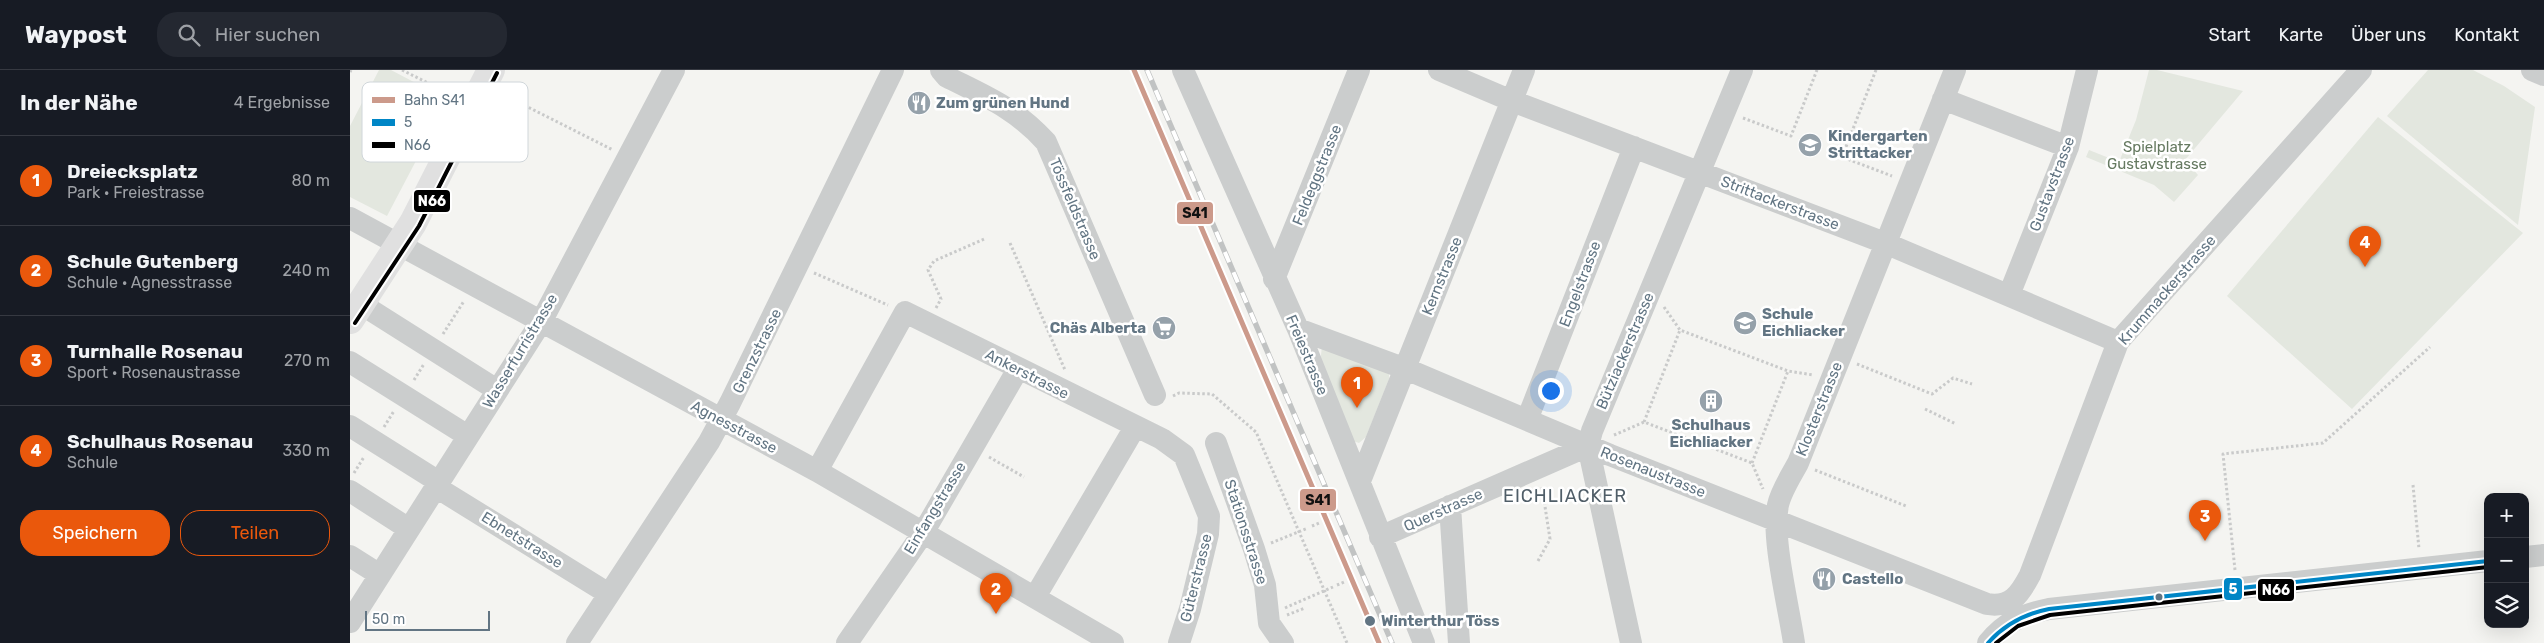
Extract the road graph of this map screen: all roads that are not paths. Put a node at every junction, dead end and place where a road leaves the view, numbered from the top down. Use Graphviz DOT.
graph roads {
  1 [pos="674,70"];
  2 [pos="893,70"];
  3 [pos="941,70"];
  4 [pos="1182,70"];
  5 [pos="1360,70"];
  6 [pos="1439,70"];
  7 [pos="1524,70"];
  8 [pos="1742,70"];
  9 [pos="1954,70"];
  10 [pos="2087,70"];
  11 [pos="2361,70"];
  12 [pos="2532,70"];
  13 [pos="2544,75"];
  14 [pos="1943,99"];
  15 [pos="1512,101"];
  16 [pos="2068,147"];
  17 [pos="1634,148"];
  18 [pos="443,162"];
  19 [pos="1700,172"];
  20 [pos="350,218"];
  21 [pos="1885,243"];
  22 [pos="400,245"];
  23 [pos="1274,279"];
  24 [pos="2009,296"];
  25 [pos="355,312"];
  26 [pos="541,322"];
  27 [pos="1298,329"];
  28 [pos="2118,342"];
  29 [pos="350,362"];
  30 [pos="1018,369"];
  31 [pos="1406,369"];
  32 [pos="497,390"];
  33 [pos="1155,395"];
  34 [pos="721,420"];
  35 [pos="1527,420"];
  36 [pos="350,426"];
  37 [pos="1135,427"];
  38 [pos="468,436"];
  39 [pos="1216,443"];
  40 [pos="1588,446"];
  41 [pos="817,471"];
  42 [pos="1360,481"];
  43 [pos="437,484"];
  44 [pos="350,491"];
  45 [pos="1450,506"];
  46 [pos="1776,520"];
  47 [pos="409,529"];
  48 [pos="923,532"];
  49 [pos="1380,537"];
  50 [pos="2544,555"];
  51 [pos="350,556"];
  52 [pos="2529,557"];
  53 [pos="2484,561"];
  54 [pos="380,575"];
  55 [pos="609,594"];
  56 [pos="1035,597"];
  57 [pos="2014,610"];
  58 [pos="350,622"];
  59 [pos="1266,633"];
  60 [pos="578,642"];
  61 [pos="847,643"];
  62 [pos="1113,643"];
  63 [pos="1179,643"];
  64 [pos="1283,643"];
  65 [pos="1424,643"];
  66 [pos="1459,643"];
  67 [pos="1631,643"];
  68 [pos="1794,643"];
  69 [pos="1988,643"];
  1 -- 26 [label="street, Wasserfurristrasse"];
  2 -- 34 [label="street, Grenzstrasse"];
  3 -- 33 [label="street, Tössfeldstrasse"];
  4 -- 23 [label="street, Freiestrasse"];
  5 -- 23 [label="street, Feldeggstrasse"];
  6 -- 15 [label="street, Strittackerstrasse"];
  7 -- 15 [label="street, Kernstrasse"];
  8 -- 19 [label="street, Bütziackerstrasse"];
  9 -- 14 [label="street, Klosterstrasse"];
  10 -- 16 [label="street, Gustavstrasse"];
  11 -- 28 [label="street, Krummackerstrasse"];
  12 -- 13 [label="street"];
  14 -- 16 [label="street"];
  14 -- 21 [label="street, Klosterstrasse"];
  15 -- 17 [label="street, Strittackerstrasse"];
  15 -- 31 [label="street, Kernstrasse"];
  16 -- 24 [label="street, Gustavstrasse"];
  17 -- 19 [label="street, Strittackerstrasse"];
  17 -- 35 [label="street, Engelstrasse"];
  18 -- 22 [label="main road"];
  19 -- 21 [label="street, Strittackerstrasse"];
  19 -- 40 [label="street, Bütziackerstrasse"];
  20 -- 22 [label="street, Agnesstrasse"];
  21 -- 24 [label="street, Strittackerstrasse"];
  21 -- 46 [label="street, Klosterstrasse"];
  22 -- 25 [label="main road"];
  22 -- 26 [label="street, Agnesstrasse"];
  23 -- 27 [label="street, Freiestrasse"];
  24 -- 28 [label="street, Strittackerstrasse"];
  25 -- 32 [label="street"];
  26 -- 32 [label="street, Wasserfurristrasse"];
  26 -- 34 [label="street, Agnesstrasse"];
  27 -- 31 [label="street, Rosenaustrasse"];
  27 -- 42 [label="street, Freiestrasse"];
  28 -- 57 [label="street, Krummackerstrasse"];
  29 -- 38 [label="street"];
  30 -- 37 [label="street, Ankerstrasse"];
  30 -- 41 [label="street, Ankerstrasse"];
  30 -- 48 [label="street, Einfangstrasse"];
  31 -- 35 [label="street, Rosenaustrasse"];
  31 -- 42 [label="street, Kernstrasse"];
  32 -- 38 [label="street, Wasserfurristrasse"];
  34 -- 41 [label="street, Agnesstrasse"];
  34 -- 55 [label="street, Grenzstrasse"];
  35 -- 40 [label="street, Rosenaustrasse"];
  36 -- 43 [label="street, Ebnetstrasse"];
  37 -- 56 [label="street"];
  37 -- 63 [label="street, Güterstrasse"];
  38 -- 43 [label="street, Wasserfurristrasse"];
  39 -- 59 [label="street, Stationsstrasse"];
  40 -- 45 [label="street, Querstrasse"];
  40 -- 46 [label="street, Rosenaustrasse"];
  40 -- 67 [label="street"];
  41 -- 48 [label="street, Agnesstrasse"];
  42 -- 49 [label="street, Freiestrasse"];
  43 -- 47 [label="street, Wasserfurristrasse"];
  43 -- 55 [label="street, Ebnetstrasse"];
  44 -- 47 [label="street"];
  45 -- 49 [label="street, Querstrasse"];
  45 -- 66 [label="street"];
  46 -- 57 [label="street, Rosenaustrasse"];
  46 -- 68 [label="street, Klosterstrasse"];
  47 -- 54 [label="street, Wasserfurristrasse"];
  48 -- 56 [label="street, Agnesstrasse"];
  48 -- 61 [label="street, Einfangstrasse"];
  49 -- 65 [label="street, Freiestrasse"];
  50 -- 52 [label="street"];
  51 -- 54 [label="street"];
  53 -- 57 [label="street, Rosenaustrasse"];
  54 -- 58 [label="street, Wasserfurristrasse"];
  55 -- 60 [label="street, Grenzstrasse"];
  56 -- 62 [label="street, Agnesstrasse"];
  57 -- 69 [label="street, Krummackerstrasse"];
  59 -- 64 [label="street, Stationsstrasse"];
}
